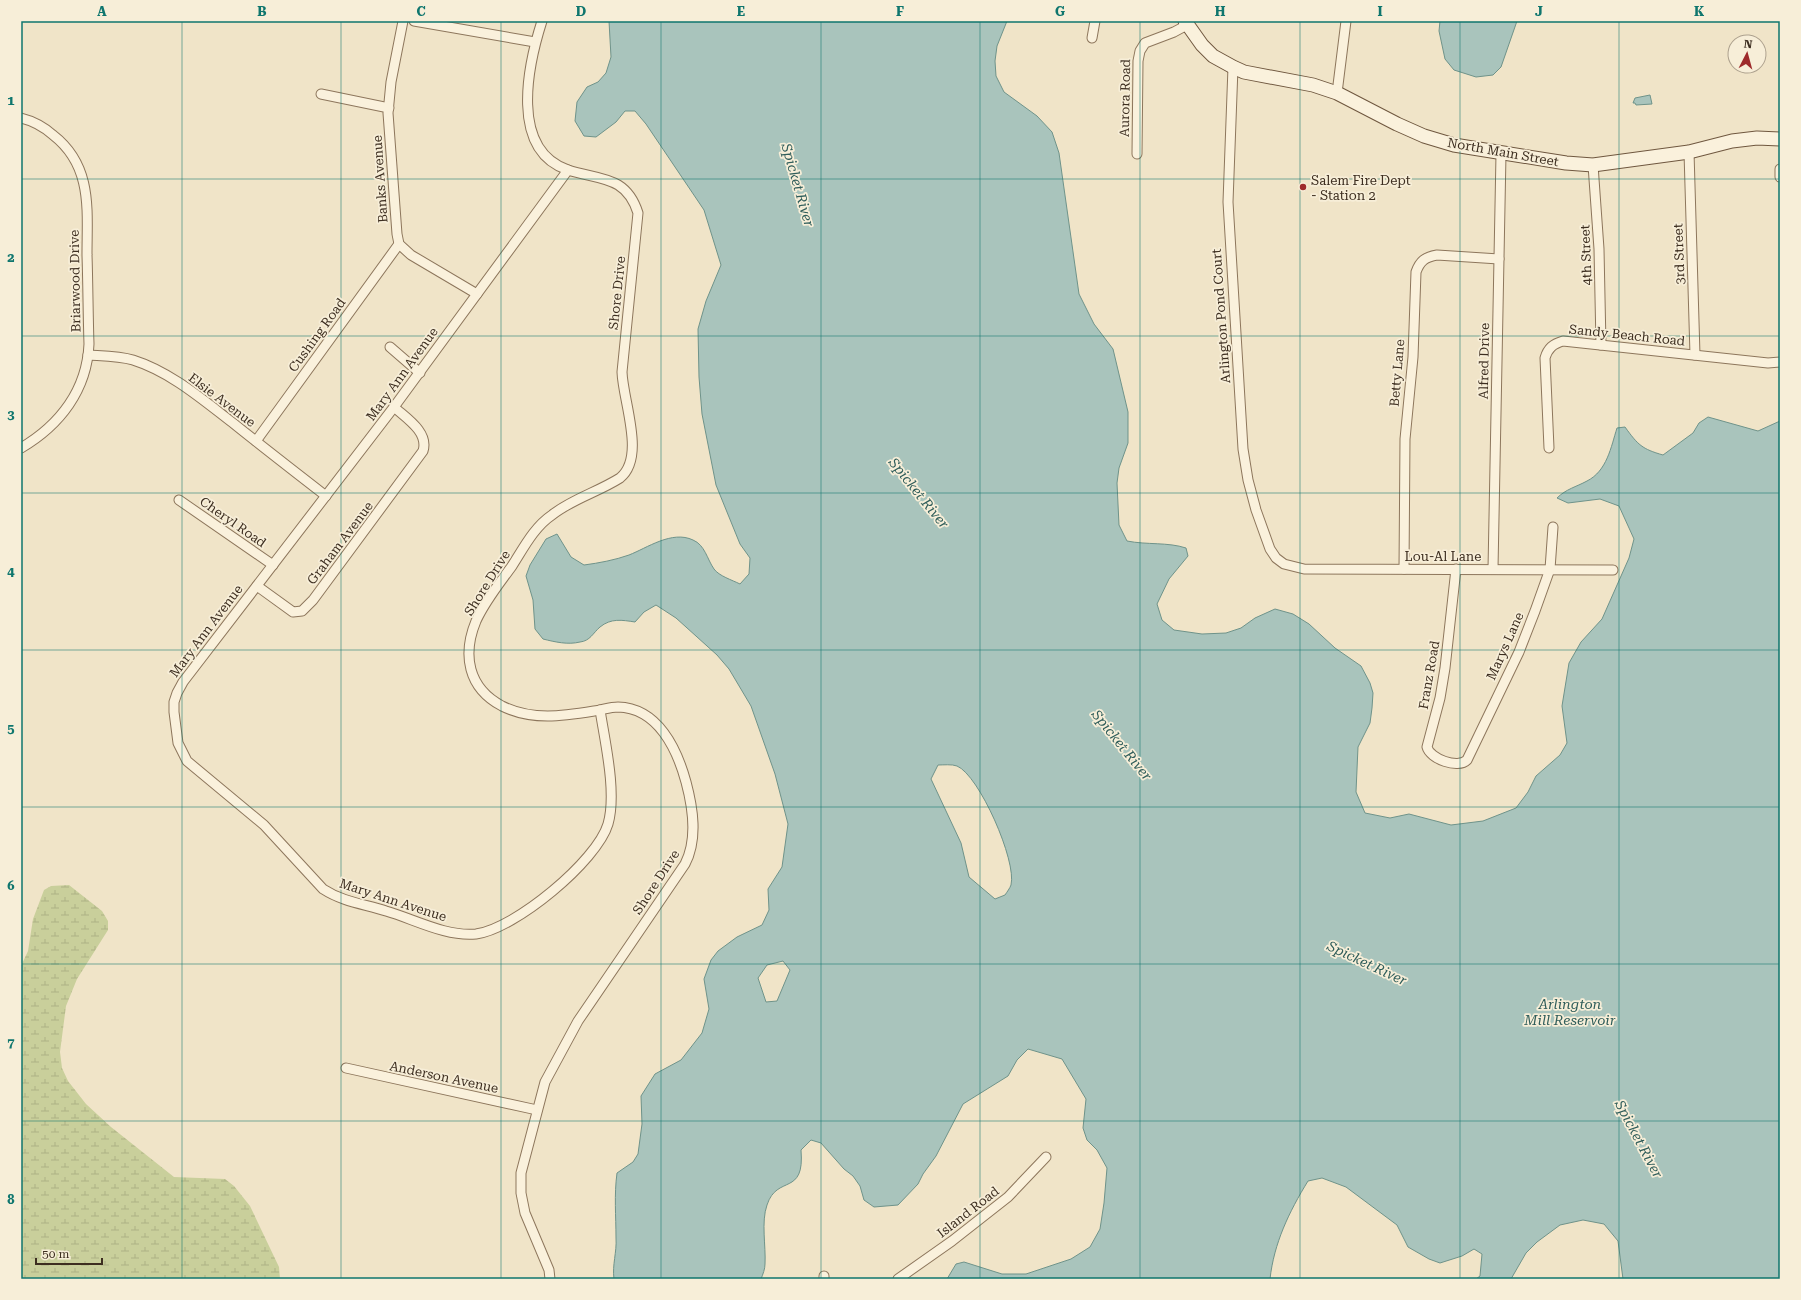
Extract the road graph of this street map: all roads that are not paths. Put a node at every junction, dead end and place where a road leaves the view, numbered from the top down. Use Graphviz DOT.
graph roads {
  1 [pos="403,21"];
  2 [pos="414,21"];
  3 [pos="542,21"];
  4 [pos="1095,21"];
  5 [pos="1346,21"];
  6 [pos="1186,23"];
  7 [pos="1092,38"];
  8 [pos="535,42"];
  9 [pos="1233,67"];
  10 [pos="1337,93"];
  11 [pos="321,94"];
  12 [pos="389,108"];
  13 [pos="21,118"];
  14 [pos="1780,139"];
  15 [pos="1689,152"];
  16 [pos="1137,154"];
  17 [pos="1501,154"];
  18 [pos="1593,165"];
  19 [pos="568,170"];
  20 [pos="1780,170"];
  21 [pos="1780,177"];
  22 [pos="399,244"];
  23 [pos="1499,259"];
  24 [pos="477,294"];
  25 [pos="1601,345"];
  26 [pos="390,347"];
  27 [pos="88,355"];
  28 [pos="1695,355"];
  29 [pos="1780,362"];
  30 [pos="420,373"];
  31 [pos="394,407"];
  32 [pos="256,441"];
  33 [pos="21,448"];
  34 [pos="1548,448"];
  35 [pos="326,496"];
  36 [pos="179,500"];
  37 [pos="1553,527"];
  38 [pos="1276,558"];
  39 [pos="273,566"];
  40 [pos="1404,569"];
  41 [pos="1456,569"];
  42 [pos="1493,569"];
  43 [pos="1550,569"];
  44 [pos="1613,570"];
  45 [pos="257,586"];
  46 [pos="600,710"];
  47 [pos="1457,764"];
  48 [pos="346,1068"];
  49 [pos="537,1110"];
  50 [pos="1046,1157"];
  51 [pos="550,1279"];
  52 [pos="898,1279"];
  1 -- 12 [label="street, Banks Avenue"];
  2 -- 8 [label="street"];
  3 -- 8 [label="street, Shore Drive"];
  4 -- 7 [label="street"];
  5 -- 10 [label="street"];
  6 -- 9 [label="street, North Main Street"];
  6 -- 16 [label="street, Aurora Road"];
  8 -- 19 [label="street, Shore Drive"];
  9 -- 10 [label="street, North Main Street"];
  9 -- 38 [label="street, Arlington Pond Court"];
  10 -- 17 [label="street, North Main Street"];
  11 -- 12 [label="street"];
  12 -- 22 [label="street, Banks Avenue"];
  13 -- 27 [label="street, Briarwood Drive"];
  14 -- 15 [label="street, North Main Street"];
  15 -- 18 [label="street, North Main Street"];
  15 -- 28 [label="street, 3rd Street"];
  17 -- 18 [label="street, North Main Street"];
  17 -- 23 [label="street, Alfred Drive"];
  18 -- 25 [label="street, 4th Street"];
  19 -- 24 [label="street, Mary Ann Avenue"];
  19 -- 46 [label="street, Shore Drive"];
  20 -- 21 [label="street"];
  22 -- 24 [label="street"];
  22 -- 32 [label="street, Cushing Road"];
  23 -- 40 [label="street, Betty Lane"];
  23 -- 42 [label="street, Alfred Drive"];
  24 -- 30 [label="street, Mary Ann Avenue"];
  25 -- 28 [label="street, Sandy Beach Road"];
  25 -- 34 [label="street, Sandy Beach Road"];
  26 -- 30 [label="street"];
  27 -- 32 [label="street, Elsie Avenue"];
  27 -- 33 [label="street, Briarwood Drive"];
  28 -- 29 [label="street, Sandy Beach Road"];
  30 -- 31 [label="street, Mary Ann Avenue"];
  31 -- 35 [label="street, Mary Ann Avenue"];
  31 -- 45 [label="street, Graham Avenue"];
  32 -- 35 [label="street, Elsie Avenue"];
  35 -- 39 [label="street, Mary Ann Avenue"];
  36 -- 39 [label="street, Cheryl Road"];
  37 -- 43 [label="street, Marys Lane"];
  38 -- 40 [label="street, Lou-Al Lane"];
  39 -- 45 [label="street, Mary Ann Avenue"];
  40 -- 41 [label="street, Lou-Al Lane"];
  41 -- 42 [label="street, Lou-Al Lane"];
  41 -- 47 [label="street, Franz Road"];
  42 -- 43 [label="street, Lou-Al Lane"];
  43 -- 44 [label="street, Lou-Al Lane"];
  43 -- 47 [label="street, Marys Lane"];
  45 -- 46 [label="street, Mary Ann Avenue"];
  46 -- 49 [label="street, Shore Drive"];
  48 -- 49 [label="street, Anderson Avenue"];
  49 -- 51 [label="street, Shore Drive"];
  50 -- 52 [label="street, Island Road"];
}
